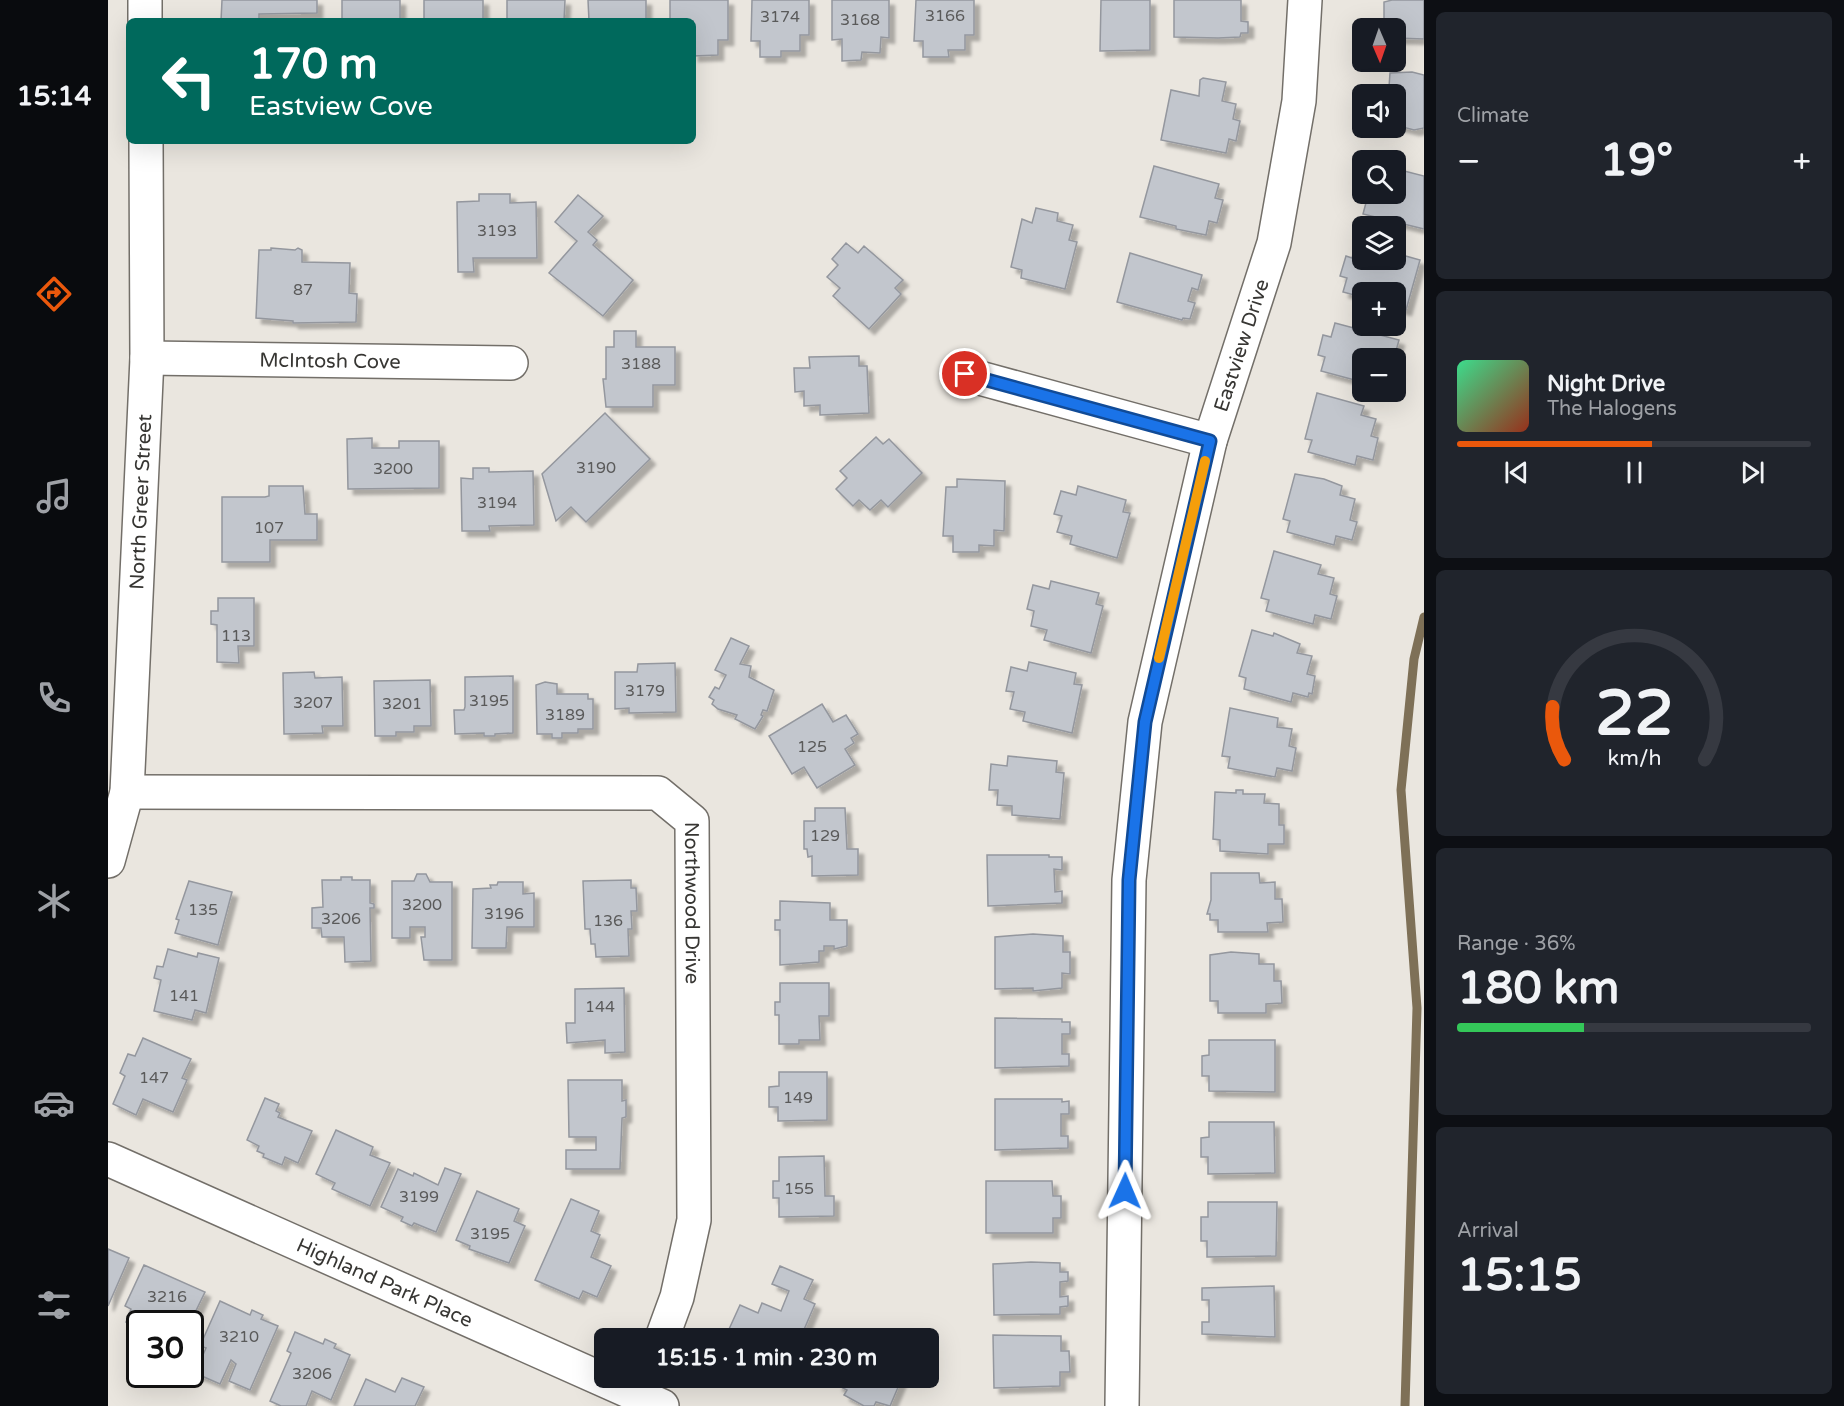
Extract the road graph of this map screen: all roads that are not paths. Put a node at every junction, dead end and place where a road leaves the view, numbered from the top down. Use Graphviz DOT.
graph roads {
  1 [pos="145,0"];
  2 [pos="1305,0"];
  3 [pos="145,18"];
  4 [pos="146,144"];
  5 [pos="147,358"];
  6 [pos="512,363"];
  7 [pos="965,374"];
  8 [pos="1210,441"];
  9 [pos="128,792"];
  10 [pos="108,861"];
  11 [pos="108,1159"];
  12 [pos="666,1328"];
  13 [pos="650,1393"];
  14 [pos="1122,1406"];
  1 -- 3 [label="street"];
  2 -- 8 [label="street, Eastview Drive"];
  4 -- 5 [label="street, North Greer Street"];
  5 -- 6 [label="street, McIntosh Cove"];
  5 -- 9 [label="street, North Greer Street"];
  7 -- 8 [label="street"];
  8 -- 14 [label="street, Eastview Drive"];
  9 -- 10 [label="street, North Greer Street"];
  9 -- 12 [label="street, Northwood Drive"];
  11 -- 13 [label="street, Highland Park Place"];
}
